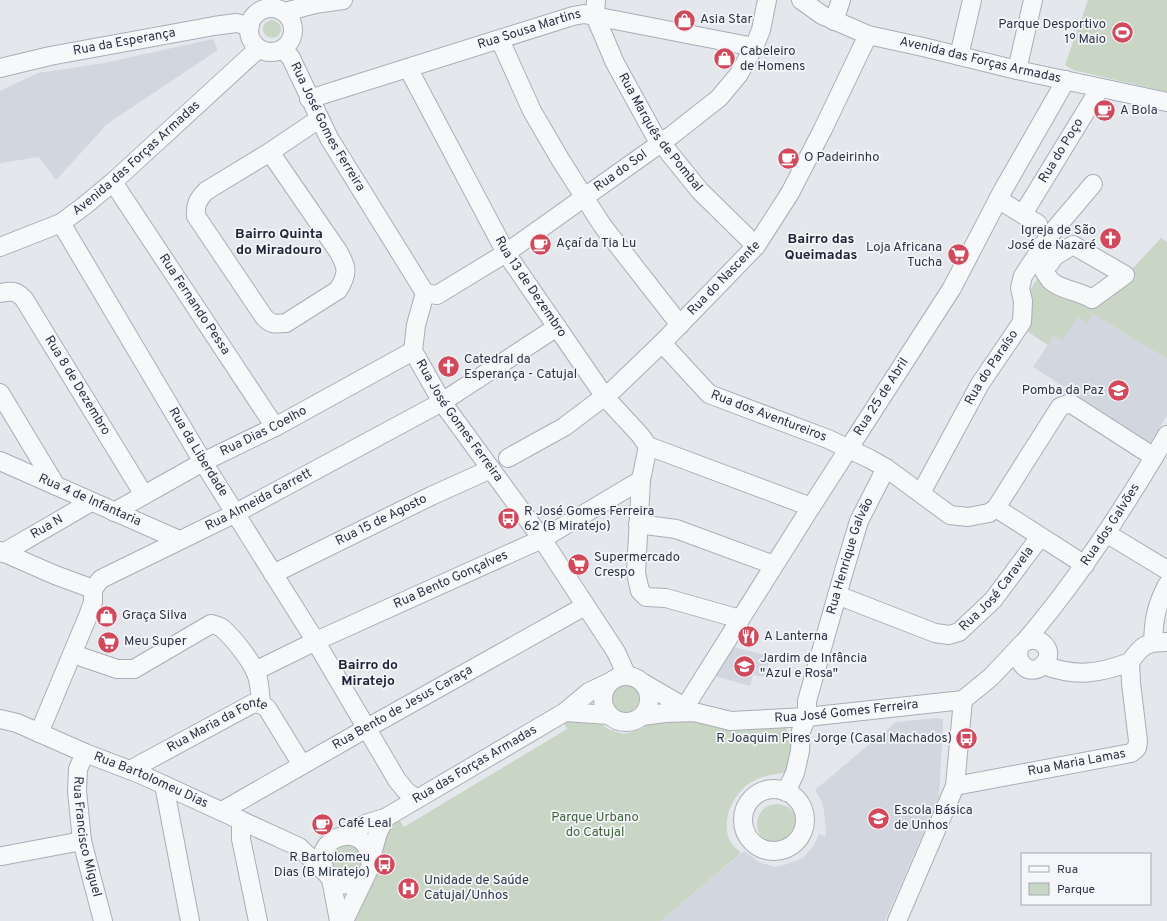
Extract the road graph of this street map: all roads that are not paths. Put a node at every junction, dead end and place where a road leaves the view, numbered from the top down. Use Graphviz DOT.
graph roads {
  1 [pos="341,0"];
  2 [pos="768,0"];
  3 [pos="801,0"];
  4 [pos="841,0"];
  5 [pos="972,0"];
  6 [pos="1034,0"];
  7 [pos="596,8"];
  8 [pos="280,12"];
  9 [pos="834,21"];
  10 [pos="250,26"];
  11 [pos="868,35"];
  12 [pos="500,40"];
  13 [pos="754,47"];
  14 [pos="258,49"];
  15 [pos="283,49"];
  16 [pos="959,56"];
  17 [pos="0,68"];
  18 [pos="408,68"];
  19 [pos="1017,70"];
  20 [pos="1066,80"];
  21 [pos="1100,88"];
  22 [pos="310,99"];
  23 [pos="1167,102"];
  24 [pos="319,119"];
  25 [pos="661,142"];
  26 [pos="270,152"];
  27 [pos="113,182"];
  28 [pos="1093,184"];
  29 [pos="584,197"];
  30 [pos="998,199"];
  31 [pos="1023,214"];
  32 [pos="61,223"];
  33 [pos="1038,224"];
  34 [pos="756,246"];
  35 [pos="0,247"];
  36 [pos="506,253"];
  37 [pos="0,293"];
  38 [pos="425,293"];
  39 [pos="680,324"];
  40 [pos="557,327"];
  41 [pos="662,343"];
  42 [pos="413,351"];
  43 [pos="0,393"];
  44 [pos="604,397"];
  45 [pos="442,402"];
  46 [pos="275,427"];
  47 [pos="648,446"];
  48 [pos="848,449"];
  49 [pos="1162,449"];
  50 [pos="508,458"];
  51 [pos="0,461"];
  52 [pos="204,462"];
  53 [pos="886,468"];
  54 [pos="491,469"];
  55 [pos="641,480"];
  56 [pos="56,486"];
  57 [pos="921,493"];
  58 [pos="144,495"];
  59 [pos="91,502"];
  60 [pos="811,506"];
  61 [pos="996,508"];
  62 [pos="114,512"];
  63 [pos="236,513"];
  64 [pos="638,524"];
  65 [pos="1106,533"];
  66 [pos="1040,537"];
  67 [pos="542,539"];
  68 [pos="179,540"];
  69 [pos="2,552"];
  70 [pos="774,565"];
  71 [pos="1085,565"];
  72 [pos="1167,570"];
  73 [pos="273,574"];
  74 [pos="1167,585"];
  75 [pos="93,589"];
  76 [pos="837,595"];
  77 [pos="585,606"];
  78 [pos="740,619"];
  79 [pos="316,641"];
  80 [pos="1160,642"];
  81 [pos="1030,643"];
  82 [pos="73,654"];
  83 [pos="1130,662"];
  84 [pos="1043,665"];
  85 [pos="1023,666"];
  86 [pos="255,671"];
  87 [pos="627,676"];
  88 [pos="991,677"];
  89 [pos="610,682"];
  90 [pos="643,683"];
  91 [pos="963,700"];
  92 [pos="261,704"];
  93 [pos="689,709"];
  94 [pos="564,712"];
  95 [pos="609,715"];
  96 [pos="642,716"];
  97 [pos="807,717"];
  98 [pos="0,719"];
  99 [pos="367,728"];
  100 [pos="39,733"];
  101 [pos="85,753"];
  102 [pos="302,765"];
  103 [pos="130,770"];
  104 [pos="164,785"];
  105 [pos="955,786"];
  106 [pos="786,792"];
  107 [pos="417,799"];
  108 [pos="222,811"];
  109 [pos="384,818"];
  110 [pos="241,820"];
  111 [pos="344,835"];
  112 [pos="82,840"];
  113 [pos="328,844"];
  114 [pos="299,847"];
  115 [pos="2,856"];
  116 [pos="371,857"];
  117 [pos="328,875"];
  118 [pos="366,875"];
  119 [pos="103,921"];
  120 [pos="190,921"];
  121 [pos="258,921"];
  122 [pos="339,921"];
  123 [pos="344,921"];
  124 [pos="897,921"];
  1 -- 8 [label="street"];
  2 -- 13 [label="street, Rua do Sol"];
  3 -- 9 [label="street, Avenida das Forças Armadas"];
  4 -- 9 [label="street"];
  5 -- 16 [label="street"];
  6 -- 19 [label="street"];
  7 -- 12 [label="street, Rua Sousa Martins"];
  7 -- 13 [label="street, Rua Sousa Martins"];
  7 -- 25 [label="street, Rua Marquês de Pombal"];
  8 -- 10 [label="street"];
  8 -- 15 [label="street"];
  9 -- 11 [label="street, Avenida das Forças Armadas"];
  10 -- 14 [label="street"];
  10 -- 17 [label="street, Rua da Esperança"];
  11 -- 16 [label="street, Avenida das Forças Armadas"];
  11 -- 34 [label="street, Rua do Nascente"];
  12 -- 18 [label="street, Rua Sousa Martins"];
  12 -- 29 [label="street"];
  13 -- 25 [label="street, Rua do Sol"];
  14 -- 15 [label="street"];
  14 -- 27 [label="street, Avenida das Forças Armadas"];
  15 -- 22 [label="street, Rua José Gomes Ferreira"];
  16 -- 19 [label="street, Avenida das Forças Armadas"];
  18 -- 22 [label="street, Rua Sousa Martins"];
  18 -- 36 [label="street, Rua 13 de Dezembro"];
  19 -- 20 [label="street, Avenida das Forças Armadas"];
  20 -- 21 [label="street, Avenida das Forças Armadas"];
  20 -- 30 [label="street, Rua 25 de Abril"];
  21 -- 23 [label="street, Avenida das Forças Armadas"];
  21 -- 31 [label="street, Rua do Poço"];
  22 -- 24 [label="street, Rua José Gomes Ferreira"];
  24 -- 26 [label="street"];
  24 -- 38 [label="street, Rua José Gomes Ferreira"];
  25 -- 29 [label="street, Rua do Sol"];
  25 -- 34 [label="street, Rua Marquês de Pombal"];
  26 -- 26 [label="street"];
  27 -- 32 [label="street, Avenida das Forças Armadas"];
  27 -- 46 [label="street, Rua Fernando Pessa"];
  28 -- 57 [label="street, Rua do Paraíso"];
  29 -- 36 [label="street, Rua do Sol"];
  29 -- 39 [label="street"];
  30 -- 31 [label="street"];
  30 -- 48 [label="street, Rua 25 de Abril"];
  31 -- 33 [label="street"];
  32 -- 35 [label="street, Avenida das Forças Armadas"];
  32 -- 52 [label="street, Rua da Liberdade"];
  34 -- 39 [label="street, Rua do Nascente"];
  36 -- 38 [label="street, Rua do Sol"];
  36 -- 40 [label="street, Rua 13 de Dezembro"];
  37 -- 58 [label="street, Rua 8 de Dezembro"];
  38 -- 42 [label="street, Rua José Gomes Ferreira"];
  39 -- 41 [label="street, Rua do Nascente"];
  40 -- 44 [label="street, Rua 13 de Dezembro"];
  40 -- 45 [label="street, Rua Almeida Garrett"];
  41 -- 44 [label="street, Rua do Nascente"];
  41 -- 48 [label="street, Rua dos Aventureiros"];
  42 -- 45 [label="street, Rua José Gomes Ferreira"];
  42 -- 46 [label="street, Rua Dias Coelho"];
  43 -- 56 [label="street"];
  44 -- 47 [label="street, Rua 13 de Dezembro"];
  44 -- 50 [label="street, Rua do Nascente"];
  45 -- 54 [label="street, Rua José Gomes Ferreira"];
  45 -- 63 [label="street, Rua Almeida Garrett"];
  46 -- 52 [label="street, Rua Dias Coelho"];
  47 -- 55 [label="street"];
  47 -- 60 [label="street"];
  48 -- 53 [label="street, Rua dos Aventureiros"];
  48 -- 60 [label="street, Rua 25 de Abril"];
  49 -- 61 [label="street"];
  49 -- 65 [label="street, Rua dos Galvões"];
  51 -- 56 [label="street, Rua 4 de Infantaria"];
  52 -- 58 [label="street, Rua Dias Coelho"];
  52 -- 63 [label="street, Rua da Liberdade"];
  53 -- 57 [label="street, Rua dos Aventureiros"];
  53 -- 76 [label="street, Rua Henrique Galvão"];
  54 -- 67 [label="street, Rua José Gomes Ferreira"];
  54 -- 73 [label="street, Rua 15 de Agosto"];
  55 -- 64 [label="street"];
  55 -- 67 [label="street, Rua Bento Gonçalves"];
  56 -- 59 [label="street, Rua 4 de Infantaria"];
  57 -- 61 [label="street, Rua dos Aventureiros"];
  58 -- 62 [label="street, Rua Dias Coelho"];
  59 -- 62 [label="street, Rua 4 de Infantaria"];
  59 -- 69 [label="street, Rua N"];
  60 -- 70 [label="street, Rua 25 de Abril"];
  61 -- 66 [label="street"];
  62 -- 68 [label="street, Rua 4 de Infantaria"];
  63 -- 68 [label="street, Rua Almeida Garrett"];
  63 -- 73 [label="street, Rua da Liberdade"];
  64 -- 70 [label="street"];
  64 -- 78 [label="street"];
  65 -- 71 [label="street, Rua dos Galvões"];
  65 -- 72 [label="street"];
  66 -- 71 [label="street"];
  66 -- 76 [label="street, Rua José Caravela"];
  67 -- 77 [label="street, Rua José Gomes Ferreira"];
  67 -- 79 [label="street, Rua Bento Gonçalves"];
  68 -- 75 [label="street, Rua Almeida Garrett"];
  69 -- 75 [label="street"];
  70 -- 78 [label="street, Rua 25 de Abril"];
  71 -- 81 [label="street, Rua dos Galvões"];
  73 -- 79 [label="street, Rua da Liberdade"];
  74 -- 80 [label="street"];
  75 -- 82 [label="street"];
  76 -- 97 [label="street, Rua Henrique Galvão"];
  77 -- 87 [label="street, Rua José Gomes Ferreira"];
  77 -- 99 [label="street, Rua Bento de Jesus Caraça"];
  78 -- 93 [label="street, Rua 25 de Abril"];
  79 -- 86 [label="street, Rua Bento Gonçalves"];
  79 -- 99 [label="street, Rua da Liberdade"];
  80 -- 83 [label="street"];
  81 -- 84 [label="street"];
  81 -- 85 [label="street"];
  81 -- 88 [label="street"];
  82 -- 86 [label="street"];
  82 -- 100 [label="street"];
  83 -- 84 [label="street"];
  83 -- 105 [label="street, Rua Maria Lamas"];
  84 -- 85 [label="street"];
  85 -- 88 [label="street"];
  86 -- 92 [label="street"];
  87 -- 89 [label="street"];
  87 -- 90 [label="street"];
  88 -- 91 [label="street"];
  89 -- 94 [label="street, Rua das Forças Armadas"];
  89 -- 95 [label="street"];
  90 -- 93 [label="street, Rua José Gomes Ferreira"];
  90 -- 96 [label="street"];
  91 -- 97 [label="street, Rua José Gomes Ferreira"];
  91 -- 105 [label="street"];
  92 -- 102 [label="street, Rua Maria da Fonte"];
  92 -- 103 [label="street, Rua Maria da Fonte"];
  93 -- 96 [label="street, Rua José Gomes Ferreira"];
  93 -- 97 [label="street, Rua José Gomes Ferreira"];
  94 -- 95 [label="street"];
  94 -- 107 [label="street, Rua das Forças Armadas"];
  95 -- 96 [label="street"];
  97 -- 106 [label="street, Rua Henrique Galvão"];
  98 -- 100 [label="street, Rua Bartolomeu Dias"];
  99 -- 102 [label="street, Rua Bento de Jesus Caraça"];
  99 -- 107 [label="street, Rua da Liberdade"];
  100 -- 101 [label="street, Rua Bartolomeu Dias"];
  101 -- 103 [label="street, Rua Bartolomeu Dias"];
  101 -- 112 [label="street, Rua Francisco Miguel"];
  102 -- 108 [label="street, Rua Bento de Jesus Caraça"];
  103 -- 104 [label="street, Rua Bartolomeu Dias"];
  104 -- 108 [label="street, Rua Bartolomeu Dias"];
  104 -- 120 [label="street"];
  105 -- 124 [label="street"];
  107 -- 109 [label="street, Rua das Forças Armadas"];
  108 -- 110 [label="street, Rua Bartolomeu Dias"];
  109 -- 111 [label="street, Rua das Forças Armadas"];
  109 -- 116 [label="street"];
  110 -- 114 [label="street, Rua Bartolomeu Dias"];
  110 -- 121 [label="street"];
  111 -- 113 [label="street"];
  111 -- 116 [label="street"];
  112 -- 115 [label="street"];
  112 -- 119 [label="street, Rua Francisco Miguel"];
  113 -- 114 [label="street"];
  113 -- 117 [label="street"];
  114 -- 117 [label="street, Rua Bartolomeu Dias"];
  116 -- 118 [label="street"];
  117 -- 118 [label="street"];
  117 -- 122 [label="street"];
  118 -- 123 [label="street"];
}
